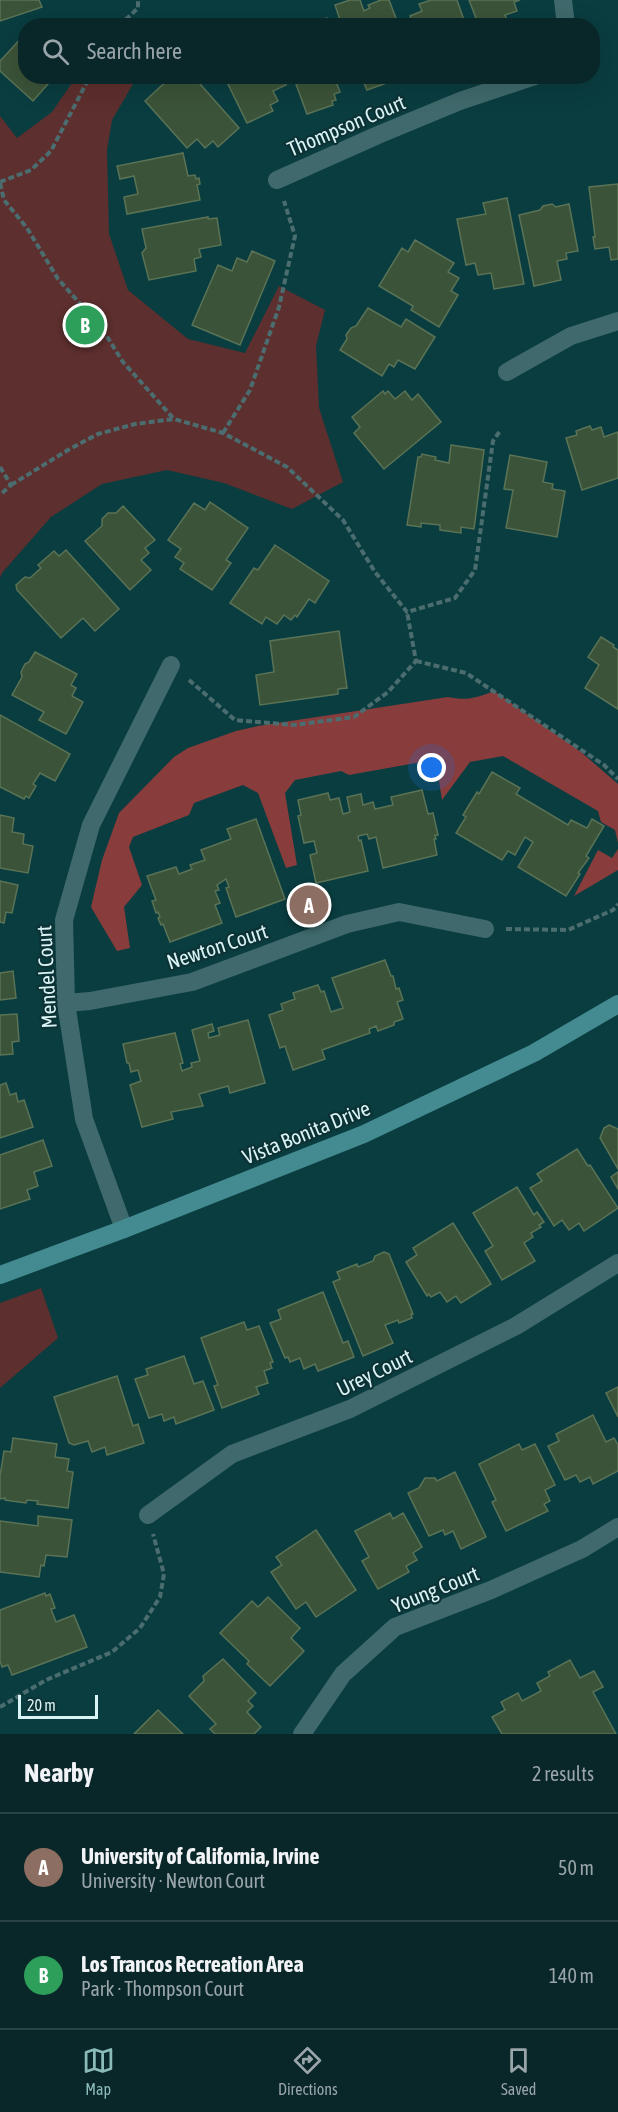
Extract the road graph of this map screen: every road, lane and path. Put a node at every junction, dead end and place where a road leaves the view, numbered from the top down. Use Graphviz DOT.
graph roads {
  1 [pos="138,0"];
  2 [pos="563,0"];
  3 [pos="127,18"];
  4 [pos="565,18"];
  5 [pos="86,84"];
  6 [pos="511,84"];
  7 [pos="277,180"];
  8 [pos="0,182"];
  9 [pos="618,321"];
  10 [pos="507,372"];
  11 [pos="174,419"];
  12 [pos="500,431"];
  13 [pos="223,433"];
  14 [pos="0,467"];
  15 [pos="11,485"];
  16 [pos="0,495"];
  17 [pos="407,612"];
  18 [pos="416,661"];
  19 [pos="171,665"];
  20 [pos="618,779"];
  21 [pos="618,904"];
  22 [pos="485,929"];
  23 [pos="66,1003"];
  24 [pos="618,1004"];
  25 [pos="124,1229"];
  26 [pos="618,1263"];
  27 [pos="0,1275"];
  28 [pos="148,1515"];
  29 [pos="618,1527"];
  30 [pos="0,1707"];
  31 [pos="302,1734"];
  1 -- 3 [label="path"];
  2 -- 4 [label="street"];
  5 -- 8 [label="path"];
  6 -- 7 [label="street, Thompson Court"];
  7 -- 13 [label="path"];
  8 -- 11 [label="path"];
  9 -- 10 [label="street"];
  11 -- 13 [label="path"];
  11 -- 15 [label="path"];
  12 -- 17 [label="path"];
  13 -- 17 [label="path"];
  14 -- 15 [label="path"];
  15 -- 16 [label="path"];
  17 -- 18 [label="path"];
  18 -- 19 [label="path"];
  18 -- 20 [label="path"];
  19 -- 23 [label="street, Mendel Court"];
  21 -- 22 [label="path"];
  22 -- 23 [label="street, Newton Court"];
  23 -- 25 [label="street, Mendel Court"];
  24 -- 25 [label="street, Vista Bonita Drive"];
  25 -- 27 [label="street, Vista Bonita Drive"];
  26 -- 28 [label="street, Urey Court"];
  28 -- 30 [label="path"];
  29 -- 31 [label="street, Young Court"];
}
